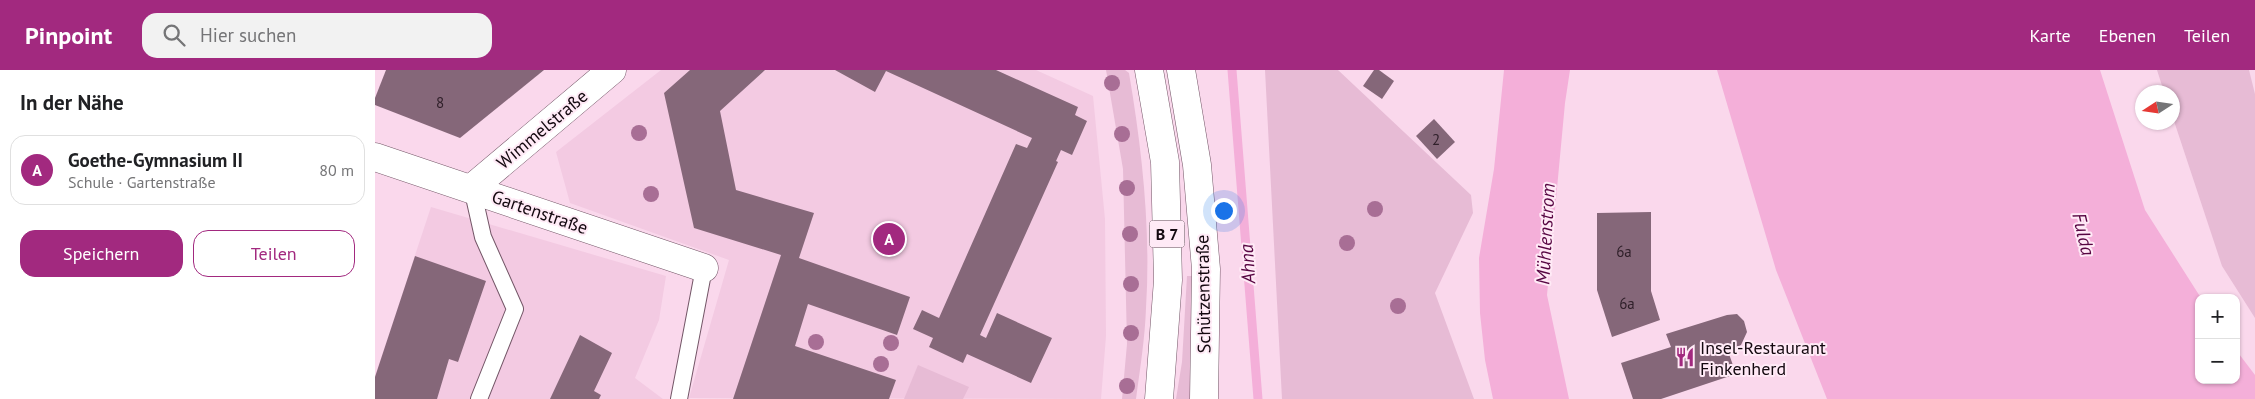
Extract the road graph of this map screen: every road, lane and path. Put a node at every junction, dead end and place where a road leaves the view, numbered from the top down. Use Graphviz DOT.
graph roads {
  1 [pos="611,70"];
  2 [pos="1149,70"];
  3 [pos="1181,70"];
  4 [pos="375,157"];
  5 [pos="472,188"];
  6 [pos="704,268"];
  7 [pos="479,399"];
  8 [pos="679,399"];
  9 [pos="1159,399"];
  10 [pos="1204,399"];
  1 -- 5 [label="main road, Wimmelstraße"];
  2 -- 9 [label="main road, Schützenstraße / B 7"];
  3 -- 10 [label="main road, Schützenstraße / B 7"];
  4 -- 5 [label="main road, Gartenstraße"];
  5 -- 6 [label="main road, Gartenstraße"];
  5 -- 7 [label="lane"];
  6 -- 8 [label="lane"];
}
